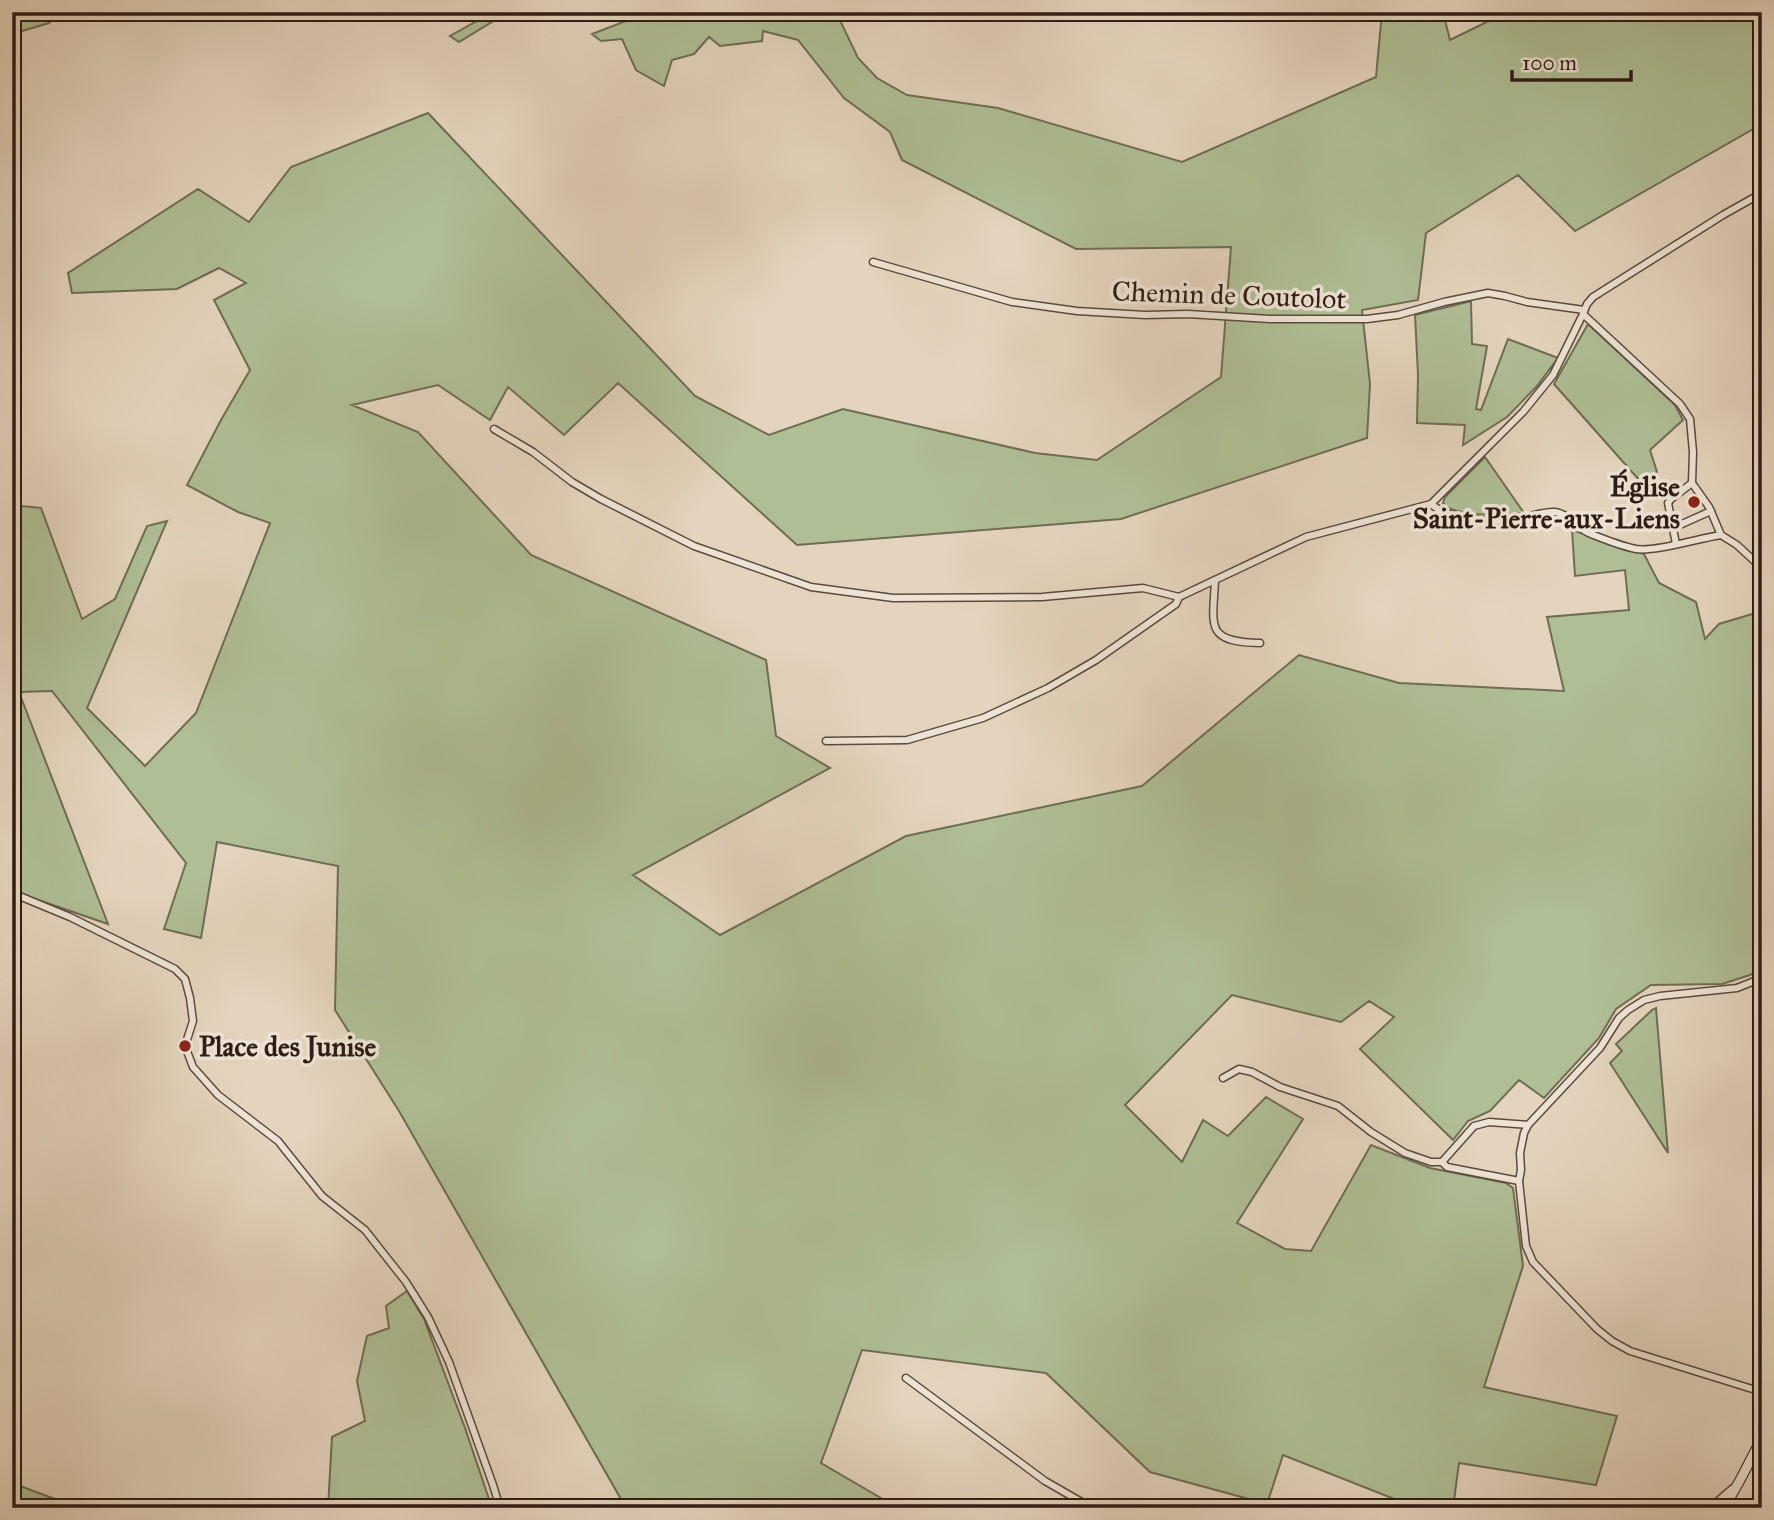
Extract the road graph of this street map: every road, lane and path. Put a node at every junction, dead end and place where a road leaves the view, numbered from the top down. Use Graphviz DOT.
graph roads {
  1 [pos="1762,193"];
  2 [pos="873,262"];
  3 [pos="1584,312"];
  4 [pos="494,429"];
  5 [pos="1692,483"];
  6 [pos="1431,504"];
  7 [pos="1711,511"];
  8 [pos="1673,528"];
  9 [pos="1721,535"];
  10 [pos="1676,544"];
  11 [pos="1761,567"];
  12 [pos="1216,580"];
  13 [pos="1179,597"];
  14 [pos="1260,643"];
  15 [pos="826,741"];
  16 [pos="12,893"];
  17 [pos="1762,978"];
  18 [pos="1223,1078"];
  19 [pos="1528,1125"];
  20 [pos="1442,1162"];
  21 [pos="1519,1181"];
  22 [pos="906,1378"];
  23 [pos="1762,1392"];
  24 [pos="1762,1438"];
  25 [pos="1739,1482"];
  26 [pos="500,1508"];
  27 [pos="1092,1508"];
  28 [pos="1710,1508"];
  29 [pos="1724,1508"];
  1 -- 3 [label="street"];
  2 -- 3 [label="street, Chemin de Coutolot"];
  3 -- 5 [label="street"];
  3 -- 6 [label="street"];
  4 -- 13 [label="street"];
  5 -- 7 [label="street"];
  5 -- 8 [label="street"];
  6 -- 10 [label="street"];
  6 -- 12 [label="street"];
  7 -- 8 [label="street"];
  7 -- 9 [label="street"];
  8 -- 10 [label="street"];
  9 -- 10 [label="street"];
  9 -- 11 [label="street"];
  12 -- 13 [label="street"];
  12 -- 14 [label="street"];
  13 -- 15 [label="street"];
  16 -- 26 [label="street"];
  17 -- 19 [label="street"];
  18 -- 20 [label="street"];
  19 -- 20 [label="street"];
  19 -- 21 [label="street"];
  20 -- 21 [label="street"];
  21 -- 23 [label="street"];
  22 -- 27 [label="street"];
  24 -- 25 [label="street"];
  25 -- 28 [label="street"];
  25 -- 29 [label="street"];
}
